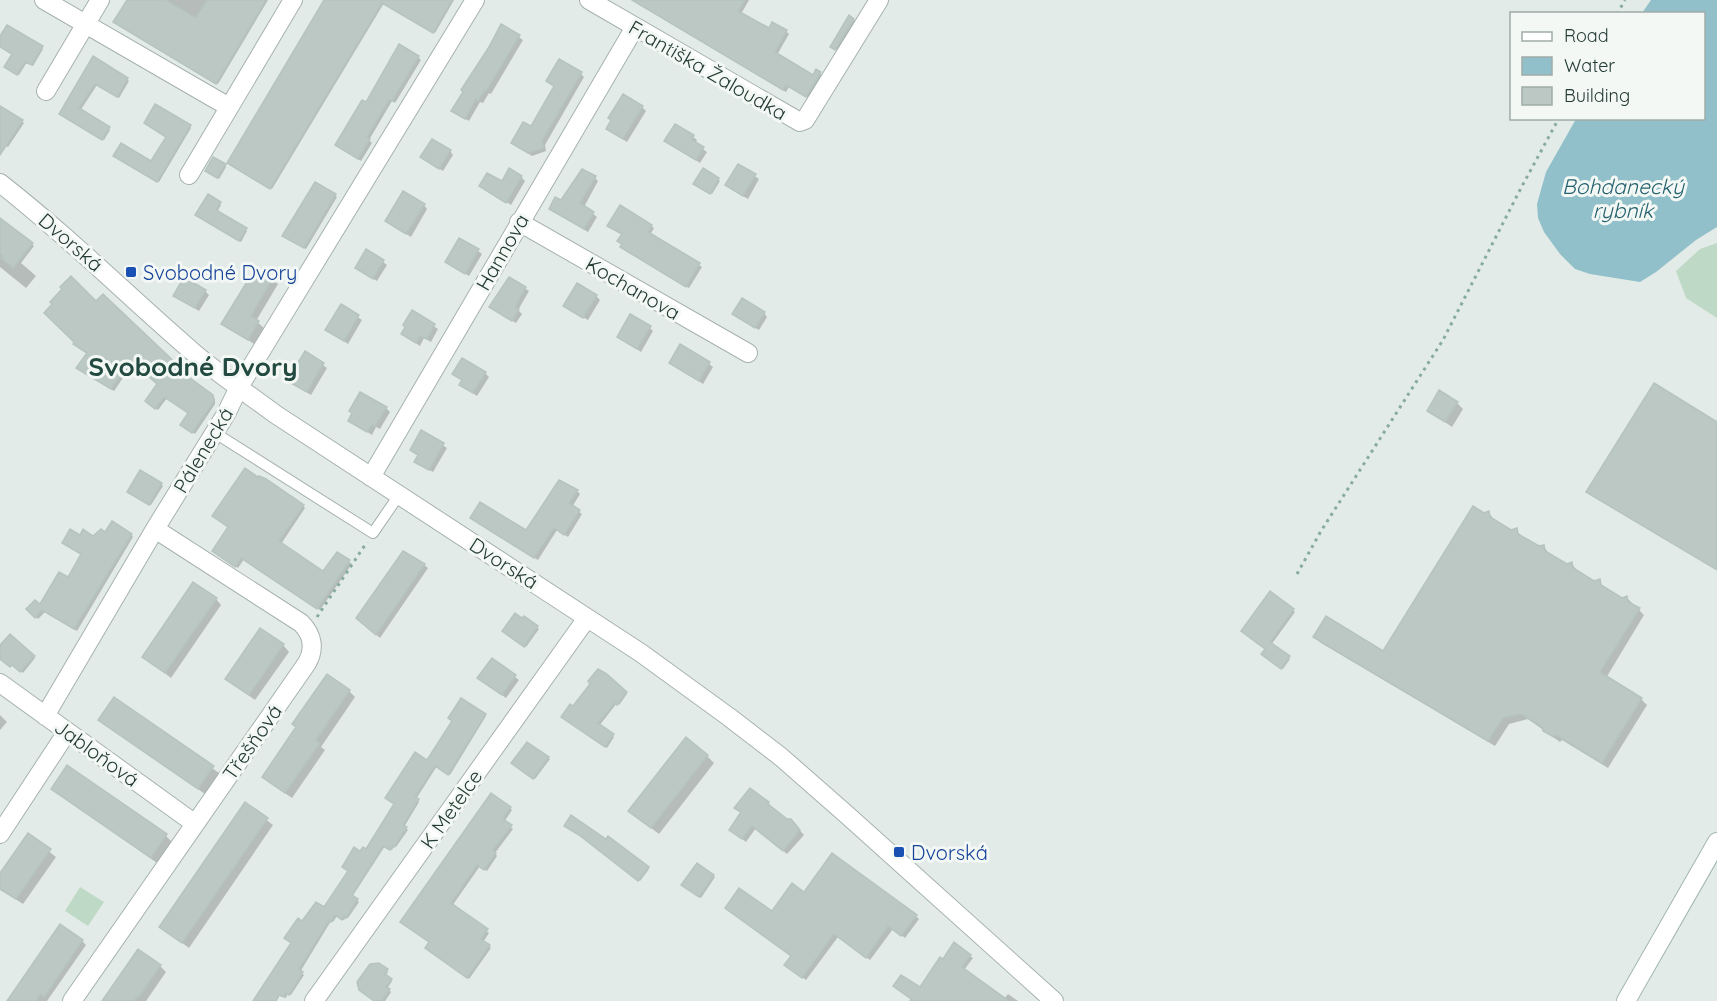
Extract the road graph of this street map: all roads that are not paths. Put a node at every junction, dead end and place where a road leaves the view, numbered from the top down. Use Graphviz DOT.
graph roads {
  1 [pos="44,0"];
  2 [pos="100,0"];
  3 [pos="293,0"];
  4 [pos="475,0"];
  5 [pos="589,0"];
  6 [pos="879,0"];
  7 [pos="85,24"];
  8 [pos="635,27"];
  9 [pos="46,91"];
  10 [pos="229,107"];
  11 [pos="189,175"];
  12 [pos="0,183"];
  13 [pos="519,222"];
  14 [pos="748,353"];
  15 [pos="239,387"];
  16 [pos="214,433"];
  17 [pos="371,477"];
  18 [pos="399,495"];
  19 [pos="155,529"];
  20 [pos="587,618"];
  21 [pos="0,683"];
  22 [pos="45,716"];
  23 [pos="67,732"];
  24 [pos="194,823"];
  25 [pos="0,834"];
  26 [pos="1717,842"];
  27 [pos="72,1001"];
  28 [pos="315,1001"];
  29 [pos="1054,1001"];
  30 [pos="1626,1001"];
  1 -- 7 [label="street"];
  2 -- 7 [label="street"];
  3 -- 10 [label="street"];
  4 -- 15 [label="street, Pálenecká"];
  5 -- 8 [label="street, Františka Žaloudka"];
  6 -- 8 [label="street, Františka Žaloudka"];
  7 -- 9 [label="street"];
  7 -- 10 [label="street"];
  8 -- 13 [label="street, Hannova"];
  10 -- 11 [label="street"];
  12 -- 15 [label="street, Dvorská"];
  13 -- 14 [label="street, Kochanova"];
  13 -- 17 [label="street, Hannova"];
  15 -- 16 [label="street, Pálenecká"];
  15 -- 17 [label="street, Dvorská"];
  16 -- 18 [label="lane"];
  16 -- 19 [label="street, Pálenecká"];
  17 -- 18 [label="street, Dvorská"];
  18 -- 20 [label="street, Dvorská"];
  19 -- 22 [label="street, Pálenecká"];
  19 -- 24 [label="street, Třešňová"];
  20 -- 28 [label="street, K Metelce"];
  20 -- 29 [label="street, Dvorská"];
  21 -- 22 [label="street, Jabloňová"];
  22 -- 23 [label="street, Jabloňová"];
  23 -- 24 [label="street, Jabloňová"];
  23 -- 25 [label="street"];
  24 -- 27 [label="street, Třešňová"];
  26 -- 30 [label="street"];
}
